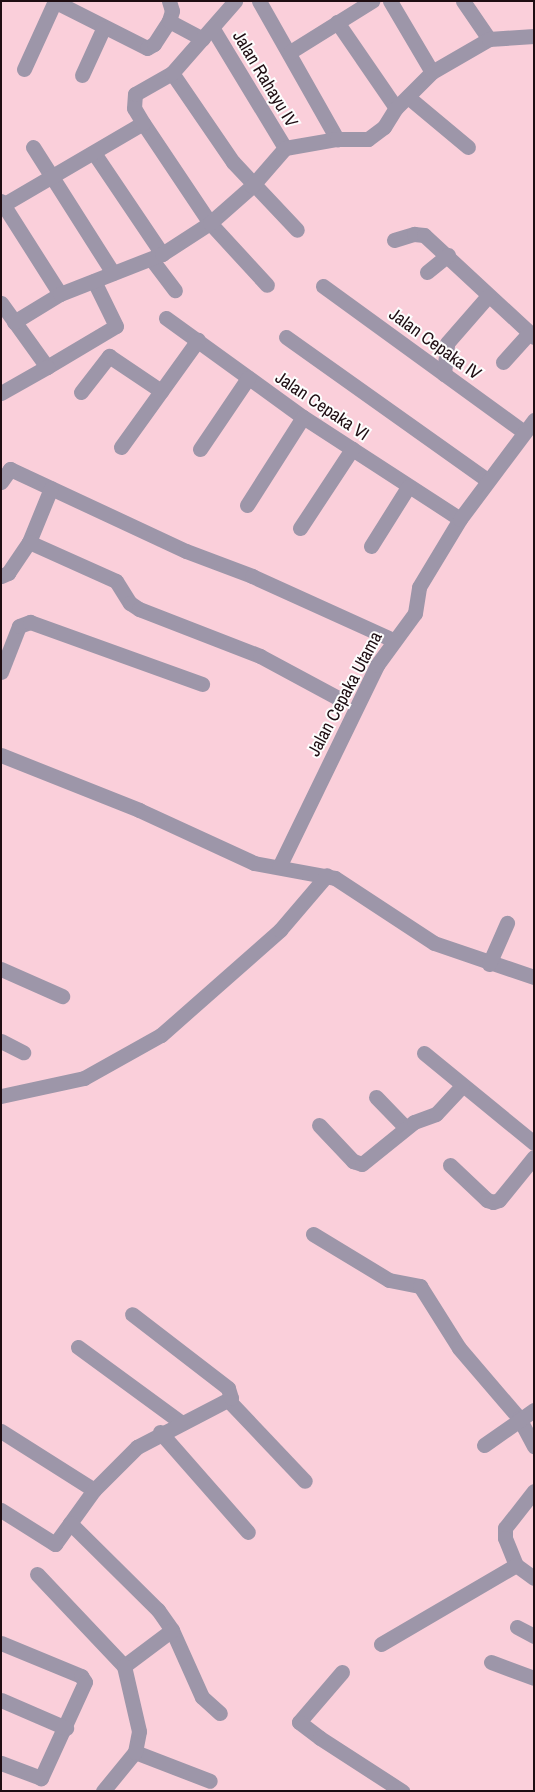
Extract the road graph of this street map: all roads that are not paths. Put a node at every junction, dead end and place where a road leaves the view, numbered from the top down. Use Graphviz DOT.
graph roads {
  1 [pos="54,1"];
  2 [pos="169,1"];
  3 [pos="235,1"];
  4 [pos="259,1"];
  5 [pos="372,1"];
  6 [pos="390,1"];
  7 [pos="463,1"];
  8 [pos="169,21"];
  9 [pos="337,22"];
  10 [pos="103,28"];
  11 [pos="208,34"];
  12 [pos="534,36"];
  13 [pos="488,39"];
  14 [pos="290,52"];
  15 [pos="24,69"];
  16 [pos="432,72"];
  17 [pos="172,73"];
  18 [pos="82,75"];
  19 [pos="408,97"];
  20 [pos="396,108"];
  21 [pos="143,124"];
  22 [pos="337,139"];
  23 [pos="468,146"];
  24 [pos="33,147"];
  25 [pos="284,148"];
  26 [pos="94,153"];
  27 [pos="53,176"];
  28 [pos="252,186"];
  29 [pos="2,204"];
  30 [pos="210,223"];
  31 [pos="297,230"];
  32 [pos="394,240"];
  33 [pos="448,255"];
  34 [pos="157,257"];
  35 [pos="427,272"];
  36 [pos="112,273"];
  37 [pos="94,281"];
  38 [pos="267,285"];
  39 [pos="323,286"];
  40 [pos="174,290"];
  41 [pos="60,294"];
  42 [pos="488,296"];
  43 [pos="1,303"];
  44 [pos="166,318"];
  45 [pos="14,322"];
  46 [pos="531,335"];
  47 [pos="286,337"];
  48 [pos="198,340"];
  49 [pos="503,362"];
  50 [pos="47,367"];
  51 [pos="444,374"];
  52 [pos="248,378"];
  53 [pos="161,391"];
  54 [pos="82,392"];
  55 [pos="1,393"];
  56 [pos="303,417"];
  57 [pos="534,420"];
  58 [pos="524,432"];
  59 [pos="121,447"];
  60 [pos="352,448"];
  61 [pos="200,449"];
  62 [pos="4,472"];
  63 [pos="487,480"];
  64 [pos="408,487"];
  65 [pos="51,488"];
  66 [pos="247,505"];
  67 [pos="460,519"];
  68 [pos="300,528"];
  69 [pos="28,542"];
  70 [pos="371,546"];
  71 [pos="1,576"];
  72 [pos="393,640"];
  73 [pos="1,672"];
  74 [pos="202,684"];
  75 [pos="340,699"];
  76 [pos="1,754"];
  77 [pos="279,867"];
  78 [pos="326,876"];
  79 [pos="507,923"];
  80 [pos="488,964"];
  81 [pos="1,968"];
  82 [pos="534,977"];
  83 [pos="62,996"];
  84 [pos="1,1041"];
  85 [pos="23,1052"];
  86 [pos="424,1053"];
  87 [pos="462,1086"];
  88 [pos="1,1096"];
  89 [pos="376,1096"];
  90 [pos="319,1125"];
  91 [pos="406,1128"];
  92 [pos="533,1147"];
  93 [pos="450,1165"];
  94 [pos="313,1234"];
  95 [pos="132,1314"];
  96 [pos="78,1347"];
  97 [pos="229,1401"];
  98 [pos="534,1410"];
  99 [pos="519,1418"];
  100 [pos="182,1423"];
  101 [pos="1,1431"];
  102 [pos="160,1432"];
  103 [pos="484,1445"];
  104 [pos="534,1446"];
  105 [pos="305,1481"];
  106 [pos="94,1490"];
  107 [pos="534,1491"];
  108 [pos="1,1510"];
  109 [pos="70,1524"];
  110 [pos="248,1532"];
  111 [pos="516,1565"];
  112 [pos="37,1574"];
  113 [pos="532,1574"];
  114 [pos="517,1628"];
  115 [pos="172,1630"];
  116 [pos="534,1636"];
  117 [pos="1,1643"];
  118 [pos="381,1644"];
  119 [pos="491,1662"];
  120 [pos="124,1666"];
  121 [pos="342,1672"];
  122 [pos="534,1678"];
  123 [pos="1,1700"];
  124 [pos="220,1713"];
  125 [pos="66,1728"];
  126 [pos="135,1752"];
  127 [pos="1,1764"];
  128 [pos="210,1781"];
  129 [pos="103,1791"];
  130 [pos="402,1791"];
  1 -- 10 [label="street"];
  1 -- 15 [label="street"];
  2 -- 8 [label="street"];
  3 -- 11 [label="street"];
  4 -- 14 [label="street"];
  5 -- 9 [label="street"];
  6 -- 16 [label="street"];
  7 -- 13 [label="street"];
  8 -- 10 [label="street"];
  8 -- 11 [label="street"];
  9 -- 14 [label="street"];
  9 -- 20 [label="street"];
  10 -- 18 [label="street"];
  11 -- 17 [label="street"];
  11 -- 25 [label="street, Jalan Rahayu IV"];
  12 -- 13 [label="street"];
  13 -- 16 [label="street"];
  14 -- 22 [label="street"];
  16 -- 19 [label="street"];
  17 -- 21 [label="street"];
  17 -- 28 [label="street"];
  19 -- 20 [label="street"];
  19 -- 23 [label="street"];
  20 -- 22 [label="street"];
  21 -- 26 [label="street"];
  21 -- 30 [label="street"];
  22 -- 25 [label="street"];
  24 -- 27 [label="street"];
  25 -- 28 [label="street"];
  26 -- 27 [label="street"];
  26 -- 34 [label="street"];
  27 -- 29 [label="street"];
  27 -- 36 [label="street"];
  28 -- 30 [label="street"];
  28 -- 31 [label="street"];
  29 -- 41 [label="street"];
  30 -- 34 [label="street"];
  30 -- 38 [label="street"];
  32 -- 33 [label="street"];
  33 -- 35 [label="street"];
  33 -- 42 [label="street"];
  34 -- 36 [label="street"];
  34 -- 40 [label="street"];
  36 -- 37 [label="street"];
  37 -- 41 [label="street"];
  37 -- 50 [label="street"];
  39 -- 51 [label="street, Jalan Cepaka IV"];
  41 -- 45 [label="street"];
  42 -- 46 [label="street"];
  42 -- 51 [label="street"];
  43 -- 45 [label="street"];
  44 -- 48 [label="street, Jalan Cepaka VI"];
  45 -- 50 [label="street"];
  46 -- 49 [label="street"];
  47 -- 63 [label="street"];
  48 -- 52 [label="street, Jalan Cepaka VI"];
  48 -- 53 [label="street"];
  50 -- 55 [label="street"];
  51 -- 58 [label="street, Jalan Cepaka IV"];
  52 -- 56 [label="street, Jalan Cepaka VI"];
  52 -- 61 [label="street"];
  53 -- 54 [label="street"];
  53 -- 59 [label="street"];
  56 -- 60 [label="street, Jalan Cepaka VI"];
  56 -- 66 [label="street"];
  57 -- 58 [label="street, Jalan Cepaka Utama"];
  58 -- 63 [label="street, Jalan Cepaka Utama"];
  60 -- 64 [label="street, Jalan Cepaka VI"];
  60 -- 68 [label="street"];
  62 -- 65 [label="street"];
  63 -- 67 [label="street, Jalan Cepaka Utama"];
  64 -- 67 [label="street, Jalan Cepaka VI"];
  64 -- 70 [label="street"];
  65 -- 69 [label="street"];
  65 -- 72 [label="street"];
  67 -- 72 [label="street, Jalan Cepaka Utama"];
  69 -- 71 [label="street"];
  69 -- 75 [label="street"];
  72 -- 77 [label="street, Jalan Cepaka Utama"];
  73 -- 74 [label="street"];
  76 -- 77 [label="street"];
  77 -- 78 [label="street"];
  78 -- 80 [label="street"];
  78 -- 88 [label="street"];
  79 -- 80 [label="street"];
  80 -- 82 [label="street"];
  81 -- 83 [label="street"];
  84 -- 85 [label="street"];
  86 -- 87 [label="street"];
  87 -- 91 [label="street"];
  87 -- 92 [label="street"];
  89 -- 91 [label="street"];
  90 -- 91 [label="street"];
  92 -- 93 [label="street"];
  94 -- 99 [label="street"];
  95 -- 97 [label="street"];
  96 -- 100 [label="street"];
  97 -- 100 [label="street"];
  97 -- 105 [label="street"];
  98 -- 99 [label="street"];
  99 -- 103 [label="street"];
  99 -- 104 [label="street"];
  100 -- 102 [label="street"];
  101 -- 106 [label="street"];
  102 -- 106 [label="street"];
  102 -- 110 [label="street"];
  106 -- 109 [label="street"];
  107 -- 111 [label="street"];
  108 -- 109 [label="street"];
  109 -- 115 [label="street"];
  111 -- 113 [label="street"];
  111 -- 118 [label="street"];
  112 -- 120 [label="street"];
  114 -- 116 [label="street"];
  115 -- 120 [label="street"];
  115 -- 124 [label="street"];
  117 -- 125 [label="street"];
  119 -- 122 [label="street"];
  120 -- 126 [label="street"];
  121 -- 130 [label="street"];
  123 -- 125 [label="street"];
  125 -- 127 [label="street"];
  126 -- 128 [label="street"];
  126 -- 129 [label="street"];
}
